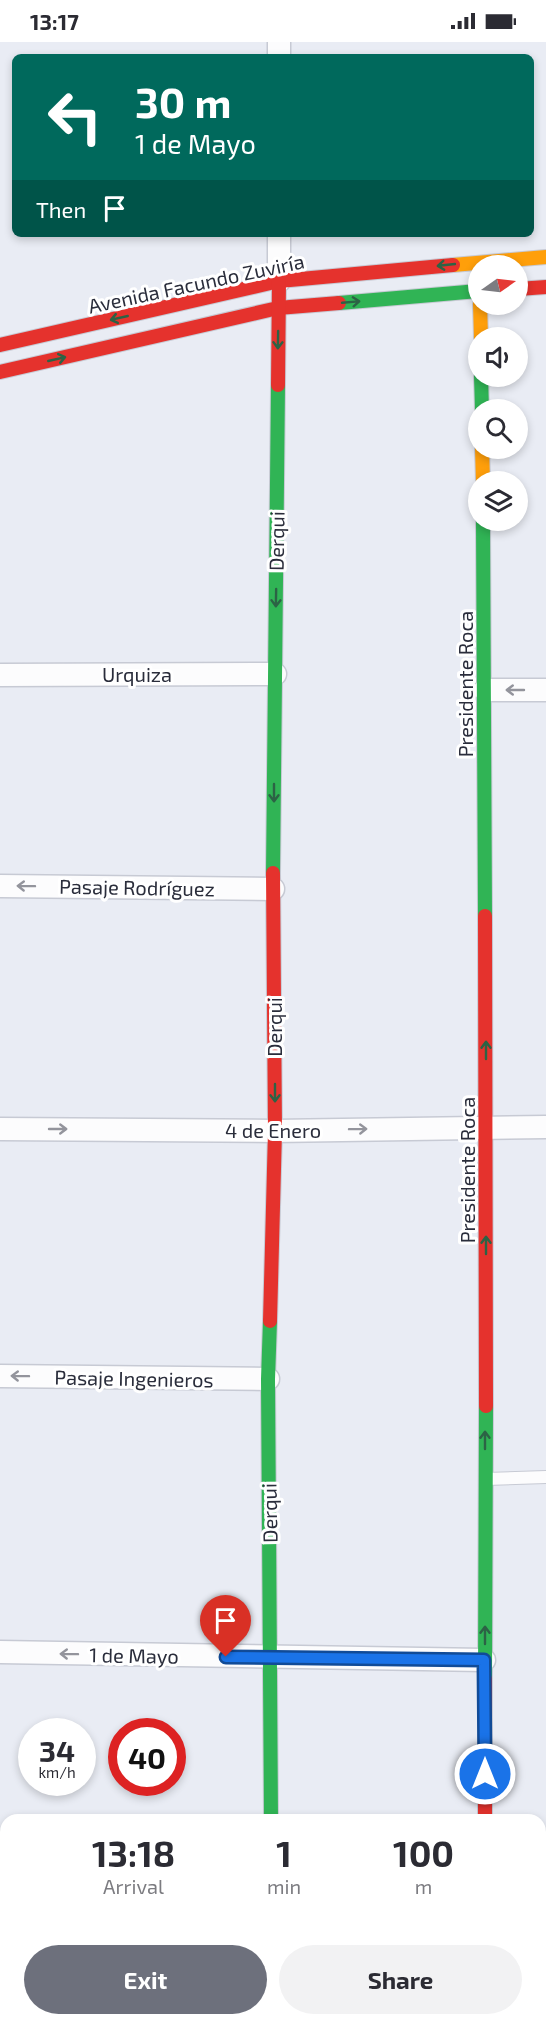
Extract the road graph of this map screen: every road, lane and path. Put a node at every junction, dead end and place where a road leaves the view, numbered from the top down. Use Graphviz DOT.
graph roads {
  1 [pos="279,237"];
  2 [pos="546,257"];
  3 [pos="528,259"];
  4 [pos="468,265"];
  5 [pos="279,281"];
  6 [pos="546,287"];
  7 [pos="528,288"];
  8 [pos="468,292"];
  9 [pos="279,308"];
  10 [pos="0,345"];
  11 [pos="0,372"];
  12 [pos="483,531"];
  13 [pos="275,674"];
  14 [pos="0,675"];
  15 [pos="485,690"];
  16 [pos="546,690"];
  17 [pos="0,886"];
  18 [pos="273,889"];
  19 [pos="546,1127"];
  20 [pos="486,1128"];
  21 [pos="0,1129"];
  22 [pos="275,1131"];
  23 [pos="0,1376"];
  24 [pos="268,1379"];
  25 [pos="546,1478"];
  26 [pos="485,1479"];
  27 [pos="0,1652"];
  28 [pos="271,1658"];
  29 [pos="484,1660"];
  30 [pos="271,1814"];
  31 [pos="485,1814"];
  1 -- 5 [label="street, Derqui"];
  2 -- 3 [label="street, Avenida Facundo Zuviría"];
  4 -- 5 [label="street, Avenida Facundo Zuviría, one-way"];
  5 -- 9 [label="street, Derqui"];
  5 -- 10 [label="street, Avenida Facundo Zuviría, one-way"];
  6 -- 7 [label="street"];
  9 -- 8 [label="street, one-way"];
  11 -- 9 [label="street, one-way"];
  9 -- 13 [label="street, Derqui, one-way"];
  12 -- 15 [label="street, Presidente Roca"];
  13 -- 14 [label="street, Urquiza"];
  13 -- 18 [label="street, Derqui, one-way"];
  16 -- 15 [label="street, one-way"];
  20 -- 15 [label="street, Presidente Roca, one-way"];
  18 -- 17 [label="street, Pasaje Rodríguez, one-way"];
  18 -- 22 [label="street, Derqui, one-way"];
  19 -- 20 [label="street, 4 de Enero"];
  22 -- 20 [label="street, 4 de Enero, one-way"];
  26 -- 20 [label="street, Presidente Roca, one-way"];
  21 -- 22 [label="street, 4 de Enero, one-way"];
  22 -- 24 [label="street, Derqui"];
  24 -- 23 [label="street, Pasaje Ingenieros, one-way"];
  24 -- 28 [label="street, Derqui"];
  25 -- 26 [label="lane"];
  29 -- 26 [label="street, Presidente Roca, one-way"];
  28 -- 27 [label="street, 1 de Mayo, one-way"];
  28 -- 29 [label="street, 1 de Mayo"];
  28 -- 30 [label="street, Derqui"];
  29 -- 31 [label="street, Presidente Roca"];
}
